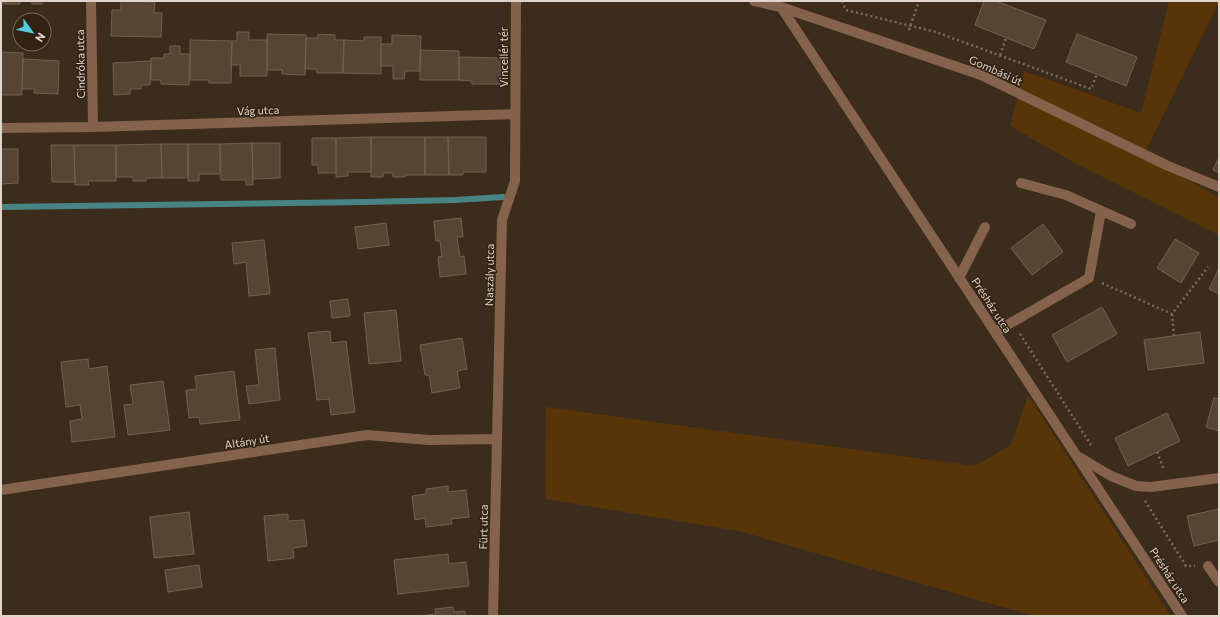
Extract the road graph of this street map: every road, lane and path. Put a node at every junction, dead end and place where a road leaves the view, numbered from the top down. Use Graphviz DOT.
graph roads {
  1 [pos="92,1"];
  2 [pos="516,1"];
  3 [pos="754,1"];
  4 [pos="842,1"];
  5 [pos="919,1"];
  6 [pos="781,7"];
  7 [pos="911,25"];
  8 [pos="909,30"];
  9 [pos="1006,38"];
  10 [pos="1000,55"];
  11 [pos="1097,74"];
  12 [pos="515,114"];
  13 [pos="93,127"];
  14 [pos="1,128"];
  15 [pos="1020,182"];
  16 [pos="1219,187"];
  17 [pos="1101,211"];
  18 [pos="1131,224"];
  19 [pos="985,227"];
  20 [pos="1208,267"];
  21 [pos="959,278"];
  22 [pos="1089,278"];
  23 [pos="1172,314"];
  24 [pos="1012,322"];
  25 [pos="995,332"];
  26 [pos="1174,336"];
  27 [pos="497,439"];
  28 [pos="1094,450"];
  29 [pos="1076,455"];
  30 [pos="1219,478"];
  31 [pos="1136,486"];
  32 [pos="1,490"];
  33 [pos="1208,566"];
  34 [pos="1219,582"];
  35 [pos="493,616"];
  36 [pos="1182,616"];
  1 -- 13 [label="street, Cindróka utca"];
  2 -- 12 [label="street, Vincellér tér"];
  3 -- 6 [label="street, Gombási út"];
  4 -- 7 [label="path"];
  5 -- 7 [label="path"];
  6 -- 16 [label="street, Gombási út"];
  6 -- 21 [label="street, Présház utca"];
  7 -- 8 [label="path"];
  7 -- 10 [label="path"];
  9 -- 10 [label="path"];
  10 -- 11 [label="path"];
  12 -- 13 [label="street, Vág utca"];
  12 -- 27 [label="street, Naszály utca"];
  13 -- 14 [label="street, Vág utca"];
  15 -- 17 [label="street"];
  17 -- 18 [label="street"];
  17 -- 22 [label="street"];
  19 -- 21 [label="street"];
  20 -- 23 [label="path"];
  21 -- 25 [label="street, Présház utca"];
  22 -- 23 [label="path"];
  22 -- 24 [label="street"];
  23 -- 26 [label="path"];
  24 -- 25 [label="street"];
  24 -- 28 [label="path"];
  25 -- 29 [label="street, Présház utca"];
  27 -- 32 [label="street, Altány út"];
  27 -- 35 [label="street, Fürt utca"];
  29 -- 31 [label="street"];
  29 -- 36 [label="street, Présház utca"];
  30 -- 31 [label="street"];
  31 -- 33 [label="path"];
  33 -- 34 [label="street"];
}
